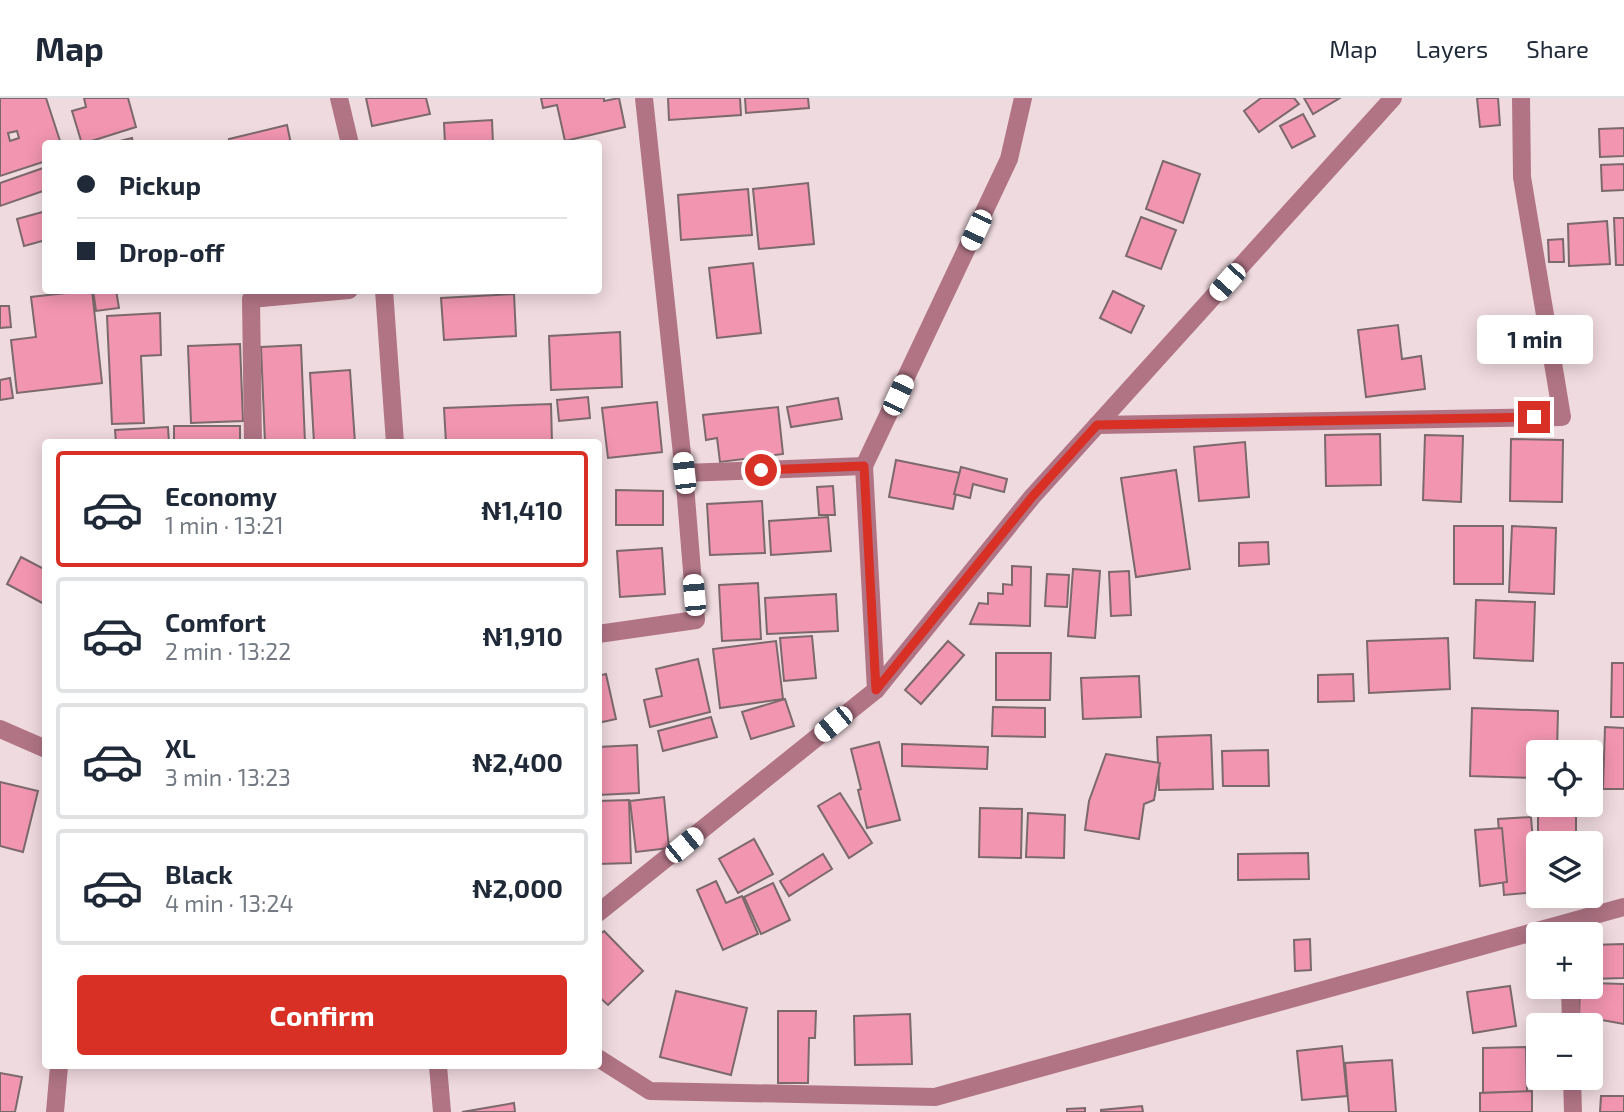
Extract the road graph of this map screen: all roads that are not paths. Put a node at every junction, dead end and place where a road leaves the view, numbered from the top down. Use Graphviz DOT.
graph roads {
  1 [pos="339,98"];
  2 [pos="644,98"];
  3 [pos="1023,98"];
  4 [pos="1393,98"];
  5 [pos="1521,98"];
  6 [pos="349,140"];
  7 [pos="305,294"];
  8 [pos="384,294"];
  9 [pos="1097,425"];
  10 [pos="253,439"];
  11 [pos="395,439"];
  12 [pos="864,466"];
  13 [pos="684,473"];
  14 [pos="602,633"];
  15 [pos="876,690"];
  16 [pos="0,729"];
  17 [pos="42,747"];
  18 [pos="1624,907"];
  19 [pos="602,910"];
  20 [pos="1586,922"];
  21 [pos="1526,941"];
  22 [pos="602,1061"];
  23 [pos="59,1069"];
  24 [pos="438,1069"];
  25 [pos="1572,1090"];
  26 [pos="935,1105"];
  27 [pos="55,1112"];
  28 [pos="442,1112"];
  29 [pos="1573,1112"];
  1 -- 6 [label="street"];
  2 -- 13 [label="street"];
  3 -- 12 [label="street"];
  4 -- 9 [label="street"];
  5 -- 9 [label="street"];
  7 -- 10 [label="street"];
  8 -- 11 [label="street"];
  9 -- 15 [label="street"];
  12 -- 13 [label="street"];
  12 -- 15 [label="street"];
  13 -- 14 [label="street"];
  15 -- 19 [label="street"];
  16 -- 17 [label="street"];
  18 -- 20 [label="street"];
  21 -- 26 [label="street"];
  22 -- 26 [label="street"];
  23 -- 27 [label="street"];
  24 -- 28 [label="street"];
  25 -- 29 [label="street"];
}
